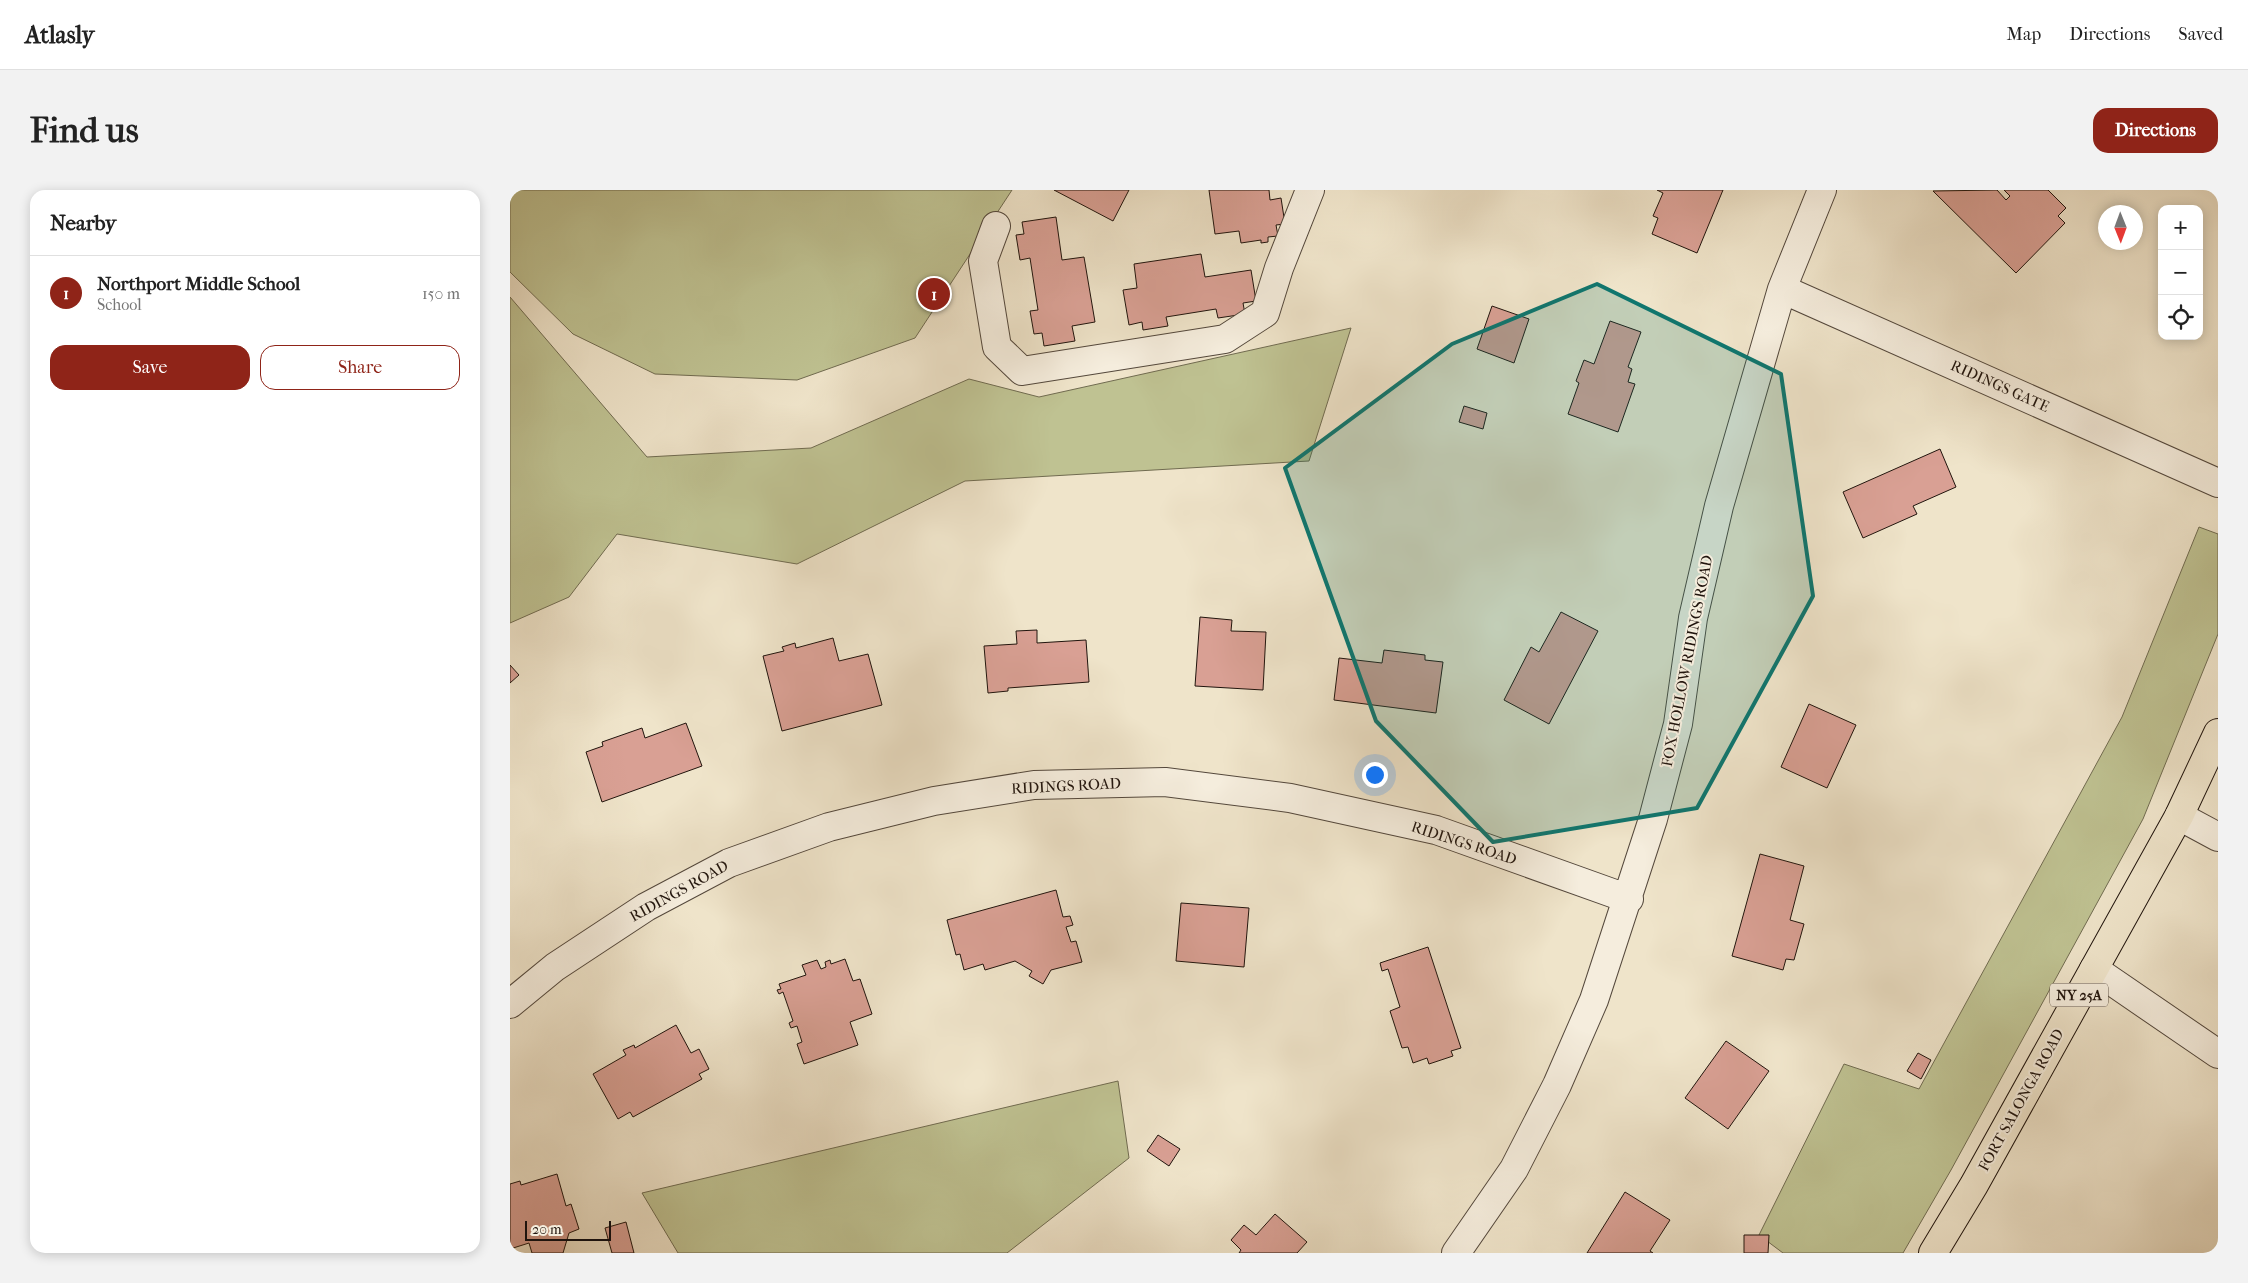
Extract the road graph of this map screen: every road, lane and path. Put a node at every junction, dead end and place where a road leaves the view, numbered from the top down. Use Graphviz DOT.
graph roads {
  1 [pos="1310,190"];
  2 [pos="1822,190"];
  3 [pos="996,226"];
  4 [pos="1782,289"];
  5 [pos="2218,483"];
  6 [pos="2218,733"];
  7 [pos="2179,816"];
  8 [pos="2218,837"];
  9 [pos="1629,899"];
  10 [pos="2094,968"];
  11 [pos="510,1004"];
  12 [pos="2218,1054"];
  13 [pos="1456,1253"];
  14 [pos="1933,1253"];
  1 -- 3 [label="street"];
  2 -- 4 [label="street, FOX HOLLOW RIDINGS ROAD"];
  4 -- 5 [label="street, RIDINGS GATE"];
  4 -- 9 [label="street, FOX HOLLOW RIDINGS ROAD"];
  6 -- 7 [label="main road, FORT SALONGA ROAD / NY 25A"];
  7 -- 8 [label="street"];
  7 -- 10 [label="main road, FORT SALONGA ROAD / NY 25A"];
  9 -- 11 [label="street, RIDINGS ROAD"];
  9 -- 13 [label="street, FOX HOLLOW RIDINGS ROAD"];
  10 -- 12 [label="street"];
  10 -- 14 [label="main road, FORT SALONGA ROAD / NY 25A"];
}
